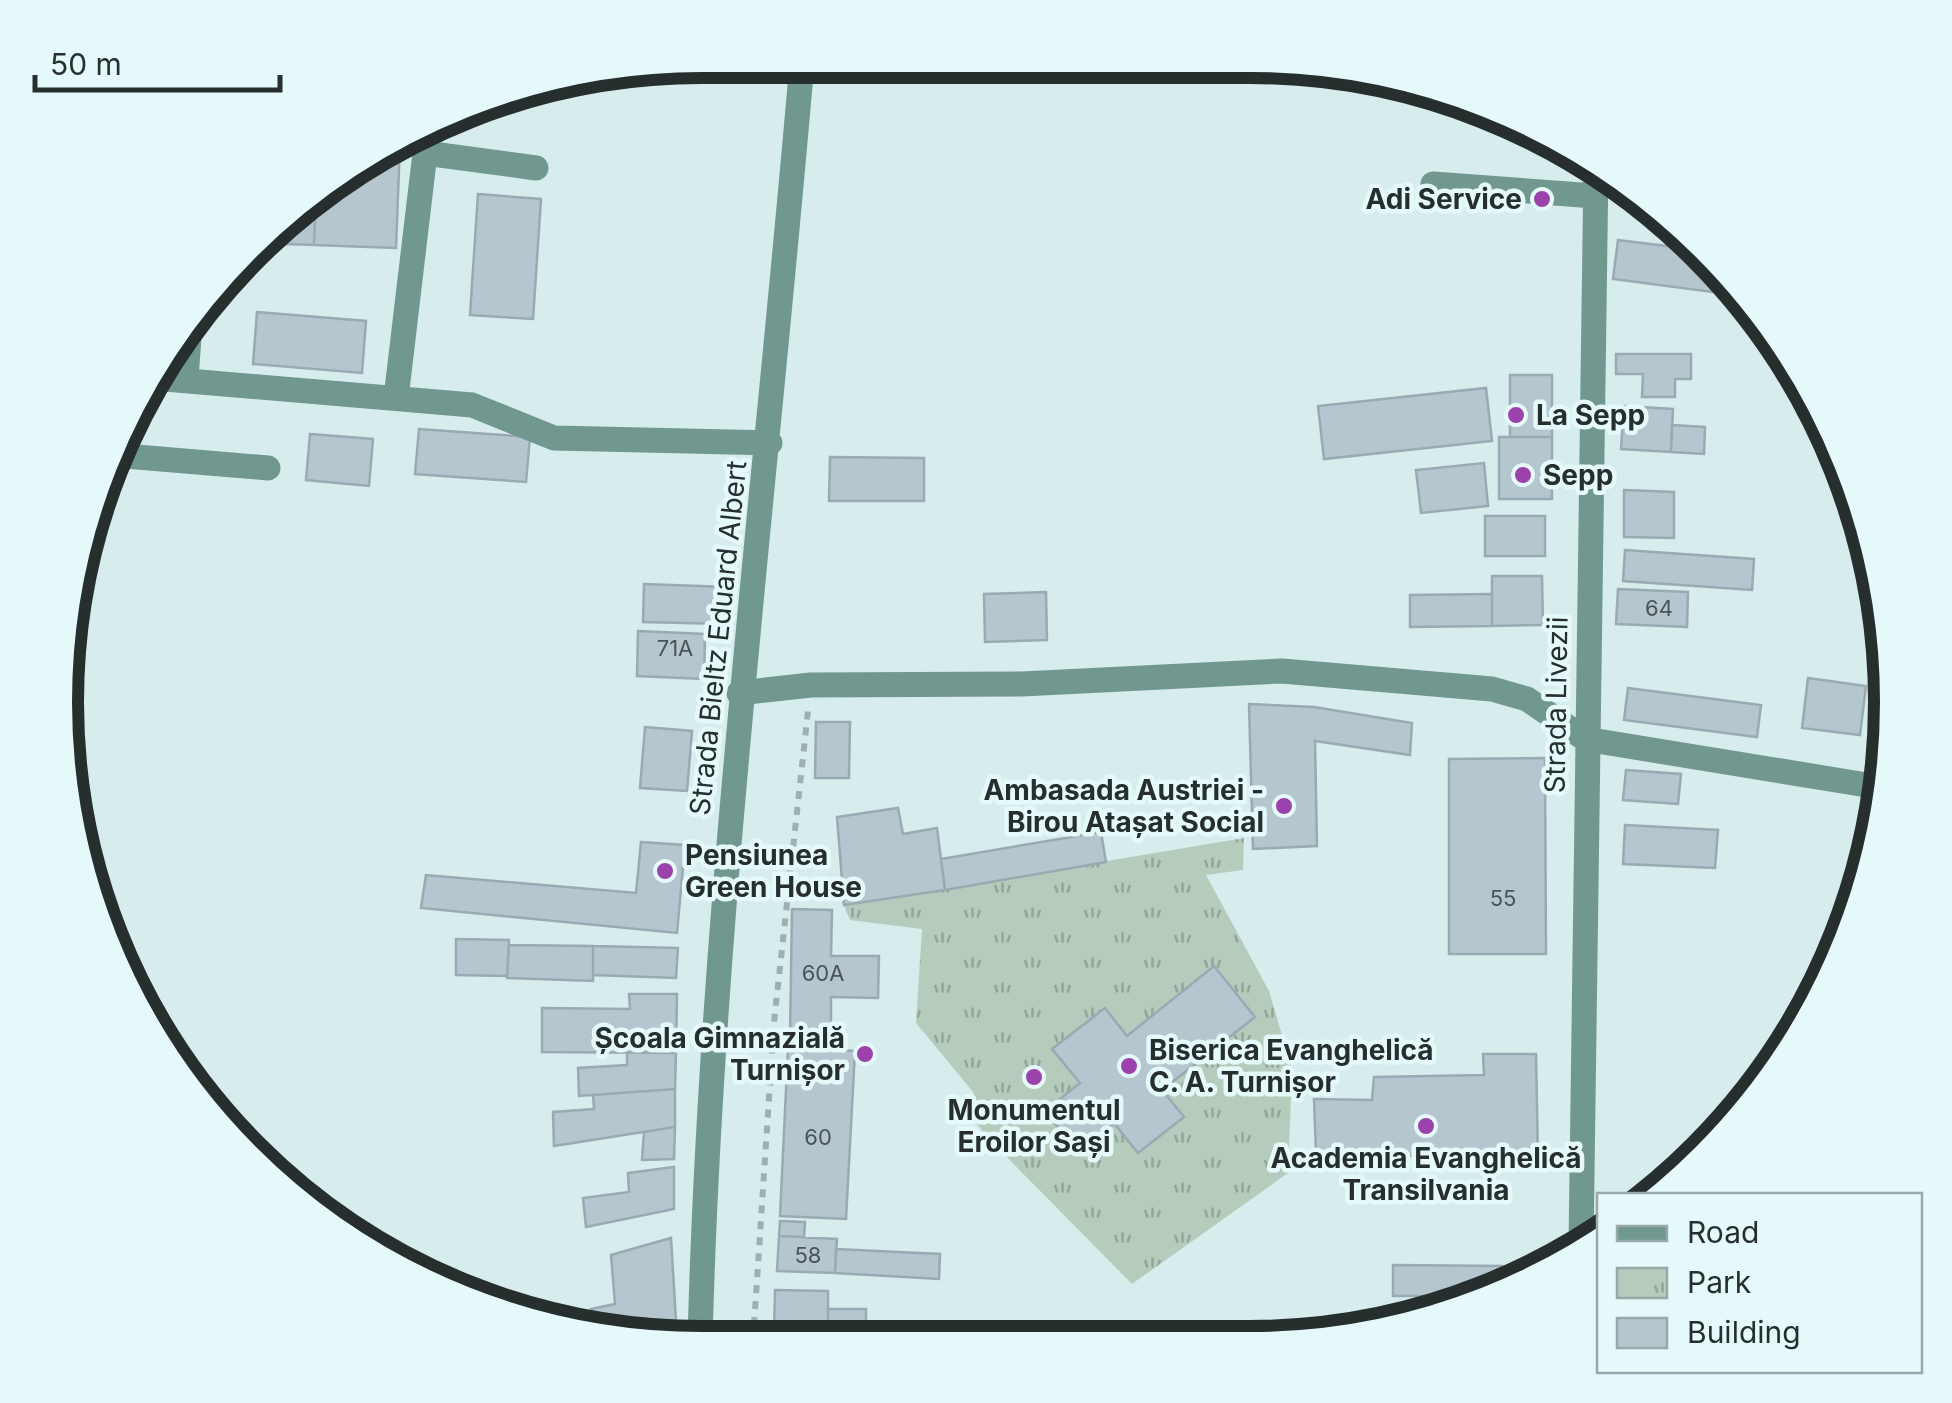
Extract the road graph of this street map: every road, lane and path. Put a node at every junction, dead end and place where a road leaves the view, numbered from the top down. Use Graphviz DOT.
graph roads {
  1 [pos="801,78"];
  2 [pos="426,142"];
  3 [pos="536,168"];
  4 [pos="1595,182"];
  5 [pos="1433,184"];
  6 [pos="1595,196"];
  7 [pos="188,347"];
  8 [pos="168,379"];
  9 [pos="186,380"];
  10 [pos="396,398"];
  11 [pos="770,443"];
  12 [pos="128,456"];
  13 [pos="268,468"];
  14 [pos="811,685"];
  15 [pos="740,693"];
  16 [pos="1585,738"];
  17 [pos="1869,785"];
  18 [pos="1581,1230"];
  19 [pos="700,1326"];
  20 [pos="754,1326"];
  1 -- 11 [label="street, Strada Bieltz Eduard Albert"];
  2 -- 3 [label="street"];
  2 -- 10 [label="street"];
  4 -- 6 [label="street, Strada Livezii"];
  5 -- 6 [label="street"];
  6 -- 16 [label="street, Strada Livezii"];
  7 -- 9 [label="street"];
  8 -- 9 [label="street"];
  9 -- 10 [label="street"];
  10 -- 11 [label="street"];
  11 -- 15 [label="street, Strada Bieltz Eduard Albert"];
  12 -- 13 [label="street"];
  14 -- 15 [label="street"];
  14 -- 16 [label="street"];
  14 -- 20 [label="path"];
  15 -- 19 [label="street, Strada Bieltz Eduard Albert"];
  16 -- 17 [label="street"];
  16 -- 18 [label="street, Strada Livezii"];
}
